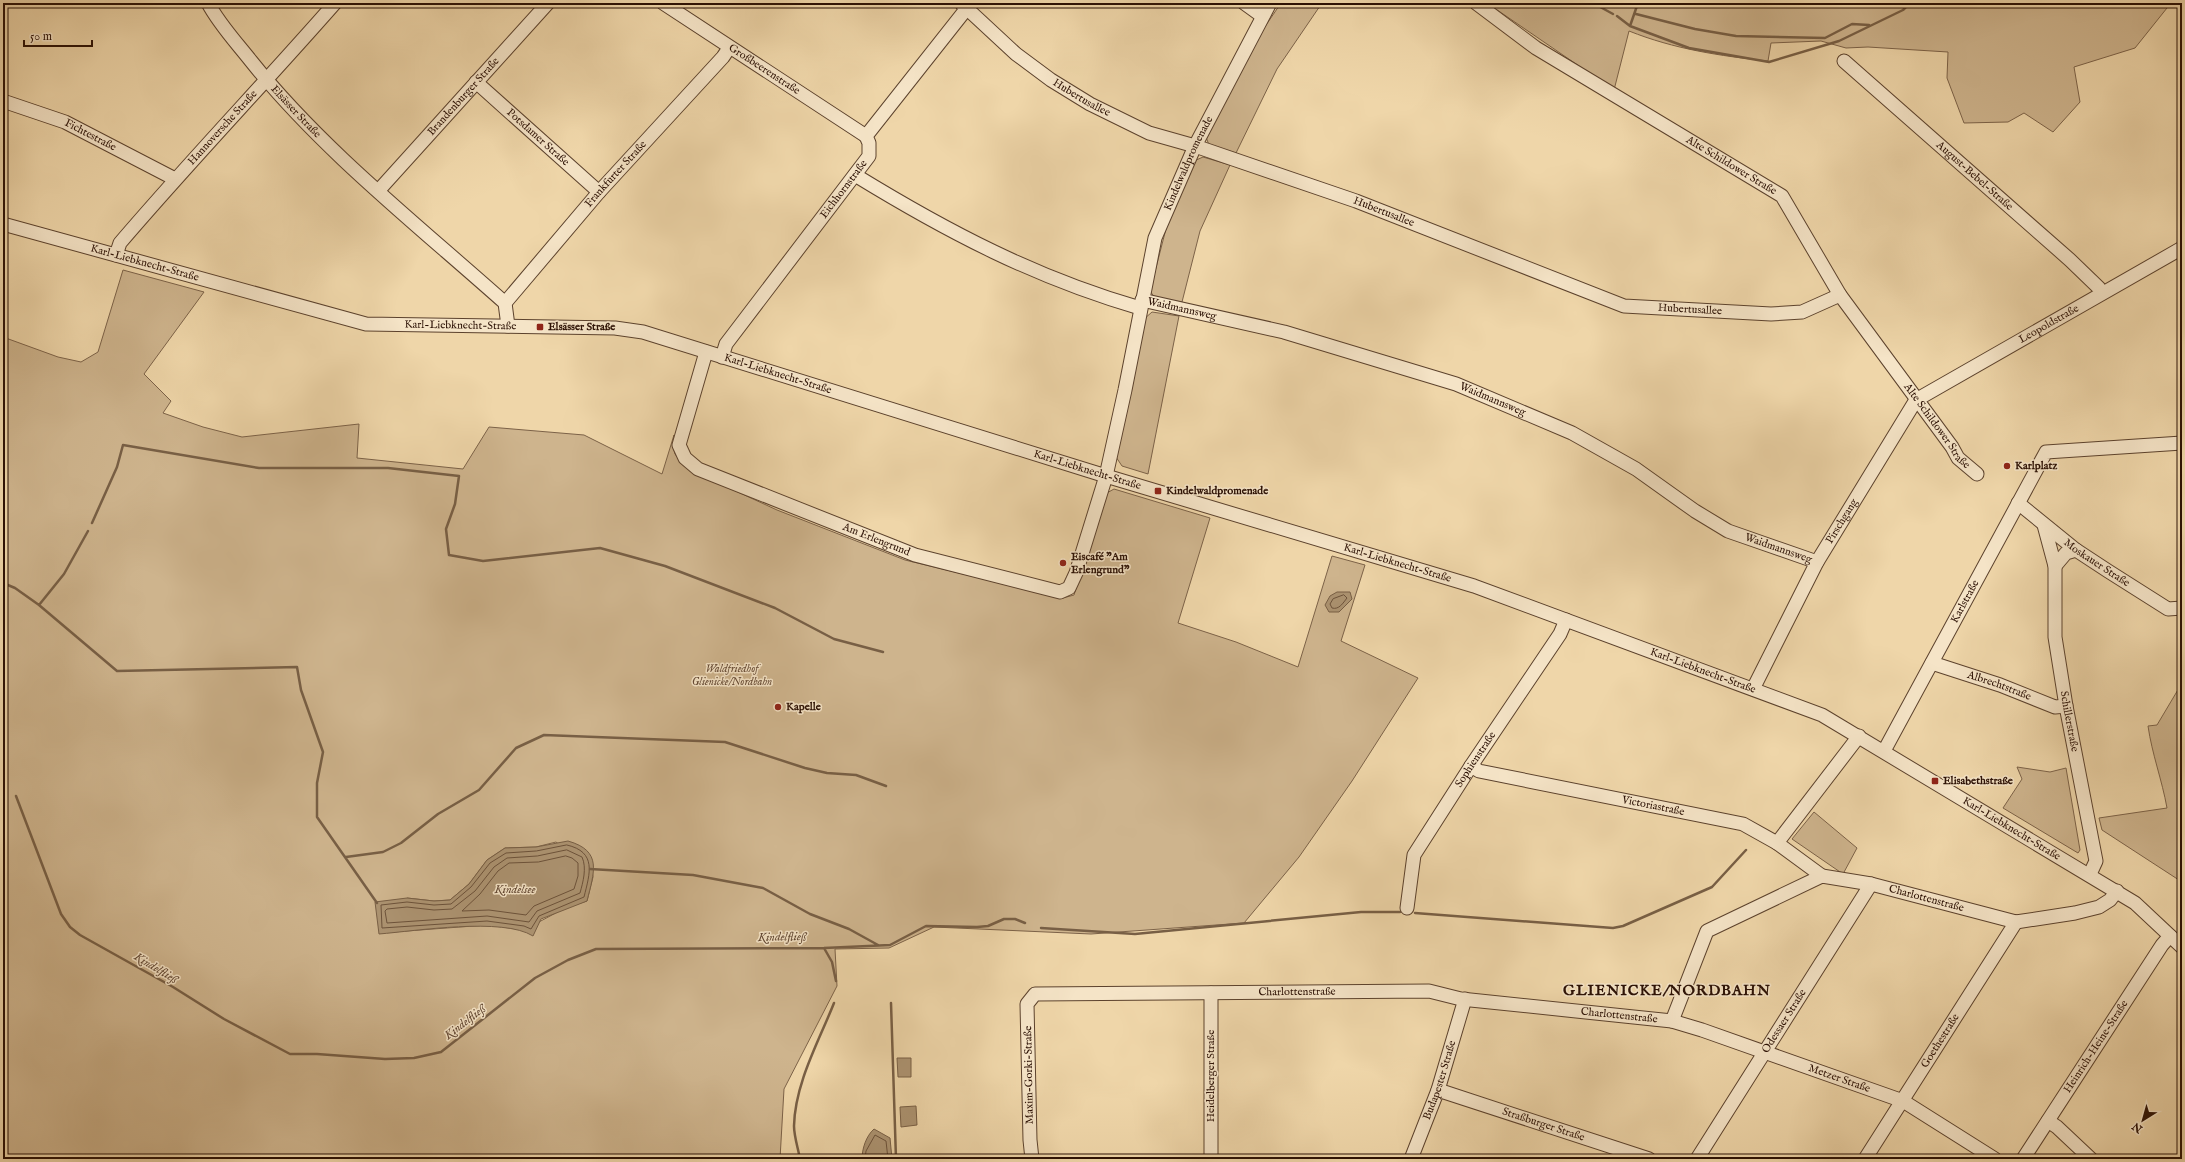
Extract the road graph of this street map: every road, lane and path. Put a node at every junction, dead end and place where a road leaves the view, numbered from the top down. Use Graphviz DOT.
graph roads {
  1 [pos="208,3"];
  2 [pos="334,3"];
  3 [pos="548,3"];
  4 [pos="663,3"];
  5 [pos="1244,3"];
  6 [pos="1270,3"];
  7 [pos="1476,3"];
  8 [pos="966,4"];
  9 [pos="1262,16"];
  10 [pos="729,48"];
  11 [pos="1844,61"];
  12 [pos="267,81"];
  13 [pos="476,82"];
  14 [pos="3,101"];
  15 [pos="866,136"];
  16 [pos="1195,146"];
  17 [pos="855,176"];
  18 [pos="174,179"];
  19 [pos="379,190"];
  20 [pos="599,192"];
  21 [pos="3,224"];
  22 [pos="2182,248"];
  23 [pos="116,255"];
  24 [pos="2102,293"];
  25 [pos="1840,295"];
  26 [pos="505,303"];
  27 [pos="1141,304"];
  28 [pos="508,326"];
  29 [pos="706,352"];
  30 [pos="722,357"];
  31 [pos="1916,400"];
  32 [pos="2182,443"];
  33 [pos="1977,474"];
  34 [pos="1106,476"];
  35 [pos="2018,504"];
  36 [pos="2044,525"];
  37 [pos="2076,550"];
  38 [pos="1817,562"];
  39 [pos="2055,566"];
  40 [pos="2182,608"];
  41 [pos="1566,620"];
  42 [pos="1932,663"];
  43 [pos="1753,689"];
  44 [pos="2066,706"];
  45 [pos="1859,736"];
  46 [pos="1884,751"];
  47 [pos="1471,766"];
  48 [pos="1777,843"];
  49 [pos="2090,874"];
  50 [pos="1822,876"];
  51 [pos="1871,884"];
  52 [pos="2117,891"];
  53 [pos="1407,908"];
  54 [pos="2016,922"];
  55 [pos="2170,936"];
  56 [pos="2182,947"];
  57 [pos="1211,993"];
  58 [pos="1035,994"];
  59 [pos="1465,999"];
  60 [pos="1672,1021"];
  61 [pos="1765,1053"];
  62 [pos="1438,1090"];
  63 [pos="1903,1101"];
  64 [pos="2048,1121"];
  65 [pos="1032,1159"];
  66 [pos="1211,1159"];
  67 [pos="1411,1159"];
  68 [pos="1649,1159"];
  69 [pos="1697,1159"];
  70 [pos="1865,1159"];
  71 [pos="1995,1159"];
  72 [pos="2023,1159"];
  73 [pos="2091,1159"];
  1 -- 12 [label="street, Elsässer Straße"];
  2 -- 12 [label="street, Hannoversche Straße"];
  3 -- 13 [label="street, Brandenburger Straße"];
  4 -- 10 [label="street, Großbeerenstraße"];
  5 -- 9 [label="street"];
  6 -- 9 [label="street, Kindelwaldpromenade"];
  7 -- 25 [label="street, Alte Schildower Straße"];
  8 -- 15 [label="street"];
  8 -- 16 [label="street, Hubertusallee"];
  9 -- 16 [label="street, Kindelwaldpromenade"];
  10 -- 15 [label="street, Großbeerenstraße"];
  10 -- 20 [label="street, Frankfurter Straße"];
  11 -- 24 [label="street, August-Bebel-Straße"];
  12 -- 18 [label="street, Hannoversche Straße"];
  12 -- 19 [label="street, Elsässer Straße"];
  13 -- 19 [label="street, Brandenburger Straße"];
  13 -- 20 [label="street, Potsdamer Straße"];
  14 -- 18 [label="street, Fichtestraße"];
  15 -- 17 [label="street, Eichhornstraße"];
  16 -- 25 [label="street, Hubertusallee"];
  16 -- 27 [label="street, Kindelwaldpromenade"];
  17 -- 27 [label="street, Waidmannsweg"];
  17 -- 30 [label="street, Eichhornstraße"];
  18 -- 23 [label="street, Hannoversche Straße"];
  19 -- 26 [label="street, Elsässer Straße"];
  20 -- 26 [label="street, Frankfurter Straße"];
  21 -- 23 [label="street, Karl-Liebknecht-Straße"];
  22 -- 24 [label="street, Leopoldstraße"];
  23 -- 28 [label="street, Karl-Liebknecht-Straße"];
  24 -- 31 [label="street, Leopoldstraße"];
  25 -- 31 [label="street, Alte Schildower Straße"];
  26 -- 28 [label="street"];
  27 -- 34 [label="street, Kindelwaldpromenade"];
  27 -- 38 [label="street, Waidmannsweg"];
  28 -- 29 [label="street, Karl-Liebknecht-Straße"];
  29 -- 30 [label="street, Karl-Liebknecht-Straße"];
  29 -- 34 [label="street, Am Erlengrund"];
  30 -- 34 [label="street, Karl-Liebknecht-Straße"];
  31 -- 33 [label="street, Alte Schildower Straße"];
  31 -- 38 [label="street, Pirschgang"];
  32 -- 35 [label="street, Karlstraße"];
  34 -- 41 [label="street, Karl-Liebknecht-Straße"];
  35 -- 36 [label="street, Moskauer Straße"];
  35 -- 42 [label="street, Karlstraße"];
  36 -- 37 [label="street, Moskauer Straße"];
  36 -- 39 [label="street, Schillerstraße"];
  37 -- 39 [label="street"];
  37 -- 40 [label="street, Moskauer Straße"];
  38 -- 43 [label="street, Pirschgang"];
  39 -- 44 [label="street, Schillerstraße"];
  41 -- 43 [label="street, Karl-Liebknecht-Straße"];
  41 -- 47 [label="street, Sophienstraße"];
  42 -- 44 [label="street, Albrechtstraße"];
  42 -- 46 [label="street, Karlstraße"];
  43 -- 45 [label="street, Karl-Liebknecht-Straße"];
  44 -- 49 [label="street, Schillerstraße"];
  45 -- 46 [label="street, Karl-Liebknecht-Straße"];
  45 -- 48 [label="street"];
  46 -- 49 [label="street, Karl-Liebknecht-Straße"];
  47 -- 48 [label="street, Victoriastraße"];
  47 -- 53 [label="street, Sophienstraße"];
  48 -- 50 [label="street, Victoriastraße"];
  49 -- 52 [label="street, Karl-Liebknecht-Straße"];
  50 -- 51 [label="street, Charlottenstraße"];
  50 -- 60 [label="street, Charlottenstraße"];
  51 -- 54 [label="street, Charlottenstraße"];
  51 -- 61 [label="street, Odessaer Straße"];
  52 -- 54 [label="street, Charlottenstraße"];
  52 -- 55 [label="street, Karl-Liebknecht-Straße"];
  54 -- 63 [label="street, Goethestraße"];
  55 -- 56 [label="street, Karl-Liebknecht-Straße"];
  55 -- 64 [label="street, Heinrich-Heine-Straße"];
  57 -- 58 [label="street, Charlottenstraße"];
  57 -- 59 [label="street, Charlottenstraße"];
  57 -- 66 [label="street, Heidelberger Straße"];
  58 -- 65 [label="street, Maxim-Gorki-Straße"];
  59 -- 60 [label="street, Charlottenstraße"];
  59 -- 62 [label="street, Budapester Straße"];
  60 -- 61 [label="street, Metzer Straße"];
  61 -- 63 [label="street, Metzer Straße"];
  61 -- 69 [label="street, Odessaer Straße"];
  62 -- 67 [label="street, Budapester Straße"];
  62 -- 68 [label="street, Straßburger Straße"];
  63 -- 70 [label="street, Goethestraße"];
  63 -- 71 [label="street, Metzer Straße"];
  64 -- 72 [label="street, Heinrich-Heine-Straße"];
  64 -- 73 [label="street"];
}
